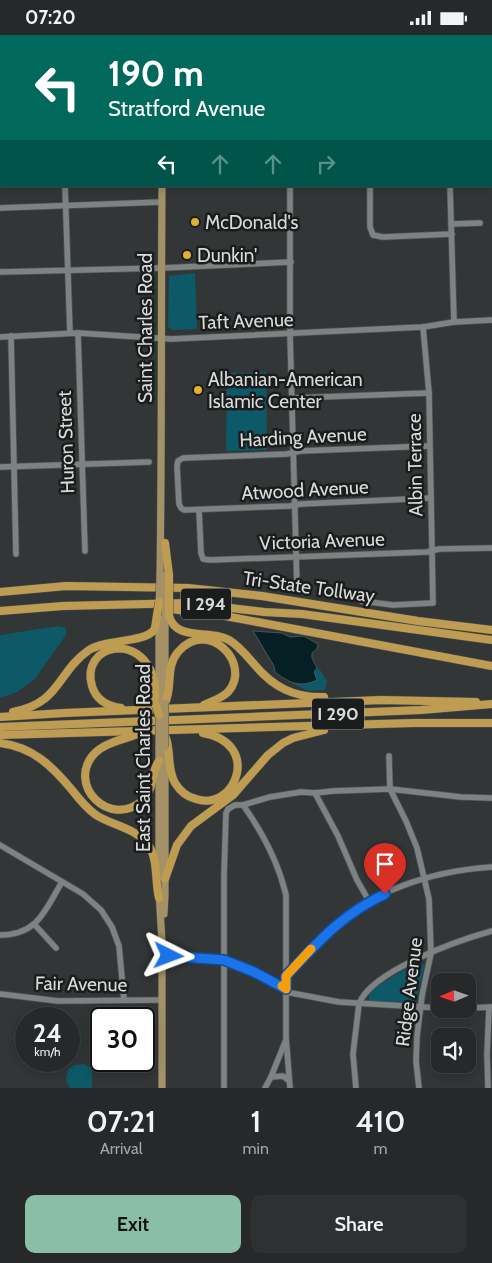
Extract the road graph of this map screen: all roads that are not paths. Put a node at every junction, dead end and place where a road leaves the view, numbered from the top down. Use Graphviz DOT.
graph roads {
  1 [pos="65,187"];
  2 [pos="162,187"];
  3 [pos="290,187"];
  4 [pos="370,187"];
  5 [pos="450,187"];
  6 [pos="162,202"];
  7 [pos="66,205"];
  8 [pos="0,208"];
  9 [pos="480,223"];
  10 [pos="451,224"];
  11 [pos="452,234"];
  12 [pos="291,261"];
  13 [pos="161,268"];
  14 [pos="68,270"];
  15 [pos="0,272"];
  16 [pos="492,320"];
  17 [pos="454,322"];
  18 [pos="423,327"];
  19 [pos="70,333"];
  20 [pos="78,333"];
  21 [pos="290,334"];
  22 [pos="0,337"];
  23 [pos="10,337"];
  24 [pos="161,338"];
  25 [pos="428,393"];
  26 [pos="292,398"];
  27 [pos="429,446"];
  28 [pos="294,452"];
  29 [pos="149,463"];
  30 [pos="82,465"];
  31 [pos="0,467"];
  32 [pos="14,467"];
  33 [pos="162,471"];
  34 [pos="431,498"];
  35 [pos="295,505"];
  36 [pos="181,508"];
  37 [pos="199,510"];
  38 [pos="165,543"];
  39 [pos="492,548"];
  40 [pos="432,550"];
  41 [pos="85,551"];
  42 [pos="16,553"];
  43 [pos="296,557"];
  44 [pos="165,575"];
  45 [pos="298,588"];
  46 [pos="0,592"];
  47 [pos="361,601"];
  48 [pos="159,602"];
  49 [pos="140,603"];
  50 [pos="0,611"];
  51 [pos="163,616"];
  52 [pos="492,630"];
  53 [pos="492,640"];
  54 [pos="492,666"];
  55 [pos="381,700"];
  56 [pos="160,703"];
  57 [pos="491,704"];
  58 [pos="198,708"];
  59 [pos="140,710"];
  60 [pos="0,715"];
  61 [pos="159,715"];
  62 [pos="492,723"];
  63 [pos="362,725"];
  64 [pos="0,727"];
  65 [pos="189,731"];
  66 [pos="142,732"];
  67 [pos="0,735"];
  68 [pos="165,735"];
  69 [pos="0,743"];
  70 [pos="164,747"];
  71 [pos="389,756"];
  72 [pos="159,761"];
  73 [pos="390,789"];
  74 [pos="315,793"];
  75 [pos="492,797"];
  76 [pos="244,805"];
  77 [pos="0,845"];
  78 [pos="492,867"];
  79 [pos="425,877"];
  80 [pos="165,879"];
  81 [pos="62,882"];
  82 [pos="159,898"];
  83 [pos="369,901"];
  84 [pos="34,925"];
  85 [pos="492,931"];
  86 [pos="0,935"];
  87 [pos="162,942"];
  88 [pos="56,948"];
  89 [pos="431,953"];
  90 [pos="162,956"];
  91 [pos="224,960"];
  92 [pos="286,976"];
  93 [pos="286,990"];
  94 [pos="0,994"];
  95 [pos="162,1000"];
  96 [pos="124,1001"];
  97 [pos="359,1004"];
  98 [pos="491,1007"];
  99 [pos="420,1008"];
  100 [pos="431,1008"];
  101 [pos="476,1008"];
  102 [pos="286,1037"];
  103 [pos="271,1077"];
  104 [pos="289,1081"];
  105 [pos="162,1088"];
  106 [pos="224,1088"];
  107 [pos="265,1088"];
  108 [pos="290,1088"];
  109 [pos="356,1088"];
  110 [pos="419,1088"];
  111 [pos="488,1088"];
  1 -- 7 [label="street"];
  2 -- 6 [label="main road, Saint Charles Road"];
  3 -- 12 [label="street"];
  4 -- 11 [label="street"];
  5 -- 10 [label="street"];
  6 -- 7 [label="street"];
  6 -- 13 [label="main road, Saint Charles Road"];
  7 -- 8 [label="street"];
  7 -- 14 [label="street"];
  9 -- 10 [label="street"];
  10 -- 11 [label="street"];
  11 -- 17 [label="street"];
  12 -- 13 [label="street"];
  12 -- 21 [label="street"];
  13 -- 14 [label="street"];
  13 -- 24 [label="main road, Saint Charles Road"];
  14 -- 15 [label="street"];
  14 -- 19 [label="street"];
  16 -- 17 [label="street, Taft Avenue"];
  17 -- 18 [label="street, Taft Avenue"];
  18 -- 21 [label="street, Taft Avenue"];
  18 -- 25 [label="street, Albin Terrace"];
  19 -- 20 [label="street, Taft Avenue"];
  19 -- 23 [label="street, Taft Avenue"];
  20 -- 24 [label="street, Taft Avenue"];
  20 -- 30 [label="street, Huron Street"];
  21 -- 24 [label="street, Taft Avenue"];
  21 -- 26 [label="street"];
  22 -- 23 [label="street, Taft Avenue"];
  23 -- 32 [label="street"];
  24 -- 33 [label="main road, Saint Charles Road"];
  25 -- 26 [label="street"];
  25 -- 27 [label="street, Albin Terrace"];
  26 -- 28 [label="street"];
  27 -- 28 [label="street, Harding Avenue"];
  27 -- 34 [label="street, Albin Terrace"];
  28 -- 35 [label="street"];
  28 -- 36 [label="street, Harding Avenue"];
  29 -- 30 [label="street"];
  30 -- 32 [label="street"];
  30 -- 41 [label="street, Huron Street"];
  31 -- 32 [label="street"];
  32 -- 42 [label="street"];
  33 -- 38 [label="main road, Saint Charles Road"];
  33 -- 44 [label="main road, Saint Charles Road"];
  34 -- 35 [label="street, Atwood Avenue"];
  34 -- 40 [label="street, Albin Terrace"];
  35 -- 37 [label="street, Atwood Avenue"];
  35 -- 43 [label="street"];
  36 -- 37 [label="street, Atwood Avenue"];
  37 -- 43 [label="street, Victoria Avenue"];
  38 -- 44 [label="highway"];
  39 -- 40 [label="street, Victoria Avenue"];
  40 -- 43 [label="street, Victoria Avenue"];
  40 -- 47 [label="street, Albin Terrace"];
  43 -- 45 [label="street"];
  44 -- 48 [label="main road, bridge"];
  44 -- 51 [label="highway, bridge"];
  46 -- 52 [label="highway, Tri-State Tollway / I 294"];
  48 -- 51 [label="highway, bridge"];
  49 -- 50 [label="highway, Tri-State Tollway / I 294"];
  49 -- 53 [label="highway, Tri-State Tollway / I 294"];
  49 -- 54 [label="highway"];
  51 -- 55 [label="highway"];
  51 -- 56 [label="main road, East Saint Charles Road"];
  51 -- 60 [label="highway"];
  55 -- 57 [label="highway"];
  55 -- 58 [label="highway"];
  56 -- 58 [label="highway"];
  56 -- 59 [label="highway"];
  56 -- 61 [label="highway, bridge"];
  56 -- 68 [label="main road, East Saint Charles Road, bridge"];
  57 -- 64 [label="highway, I 290"];
  58 -- 59 [label="highway"];
  59 -- 60 [label="highway"];
  61 -- 70 [label="main road, East Saint Charles Road, bridge"];
  62 -- 63 [label="highway, I 290"];
  63 -- 65 [label="highway, I 290"];
  63 -- 80 [label="highway"];
  65 -- 66 [label="highway, I 290"];
  65 -- 70 [label="highway"];
  66 -- 67 [label="highway, I 290"];
  66 -- 72 [label="highway"];
  68 -- 70 [label="highway, bridge"];
  69 -- 82 [label="highway"];
  70 -- 72 [label="main road, East Saint Charles Road"];
  70 -- 80 [label="main road, East Saint Charles Road"];
  71 -- 73 [label="street, Ridge Avenue"];
  72 -- 82 [label="main road, East Saint Charles Road"];
  73 -- 74 [label="street"];
  73 -- 75 [label="street"];
  73 -- 79 [label="street, Ridge Avenue"];
  74 -- 76 [label="street"];
  74 -- 83 [label="street"];
  76 -- 91 [label="street"];
  76 -- 92 [label="street"];
  77 -- 81 [label="street"];
  78 -- 79 [label="street"];
  79 -- 83 [label="street"];
  79 -- 89 [label="street, Ridge Avenue"];
  80 -- 87 [label="main road, East Saint Charles Road"];
  81 -- 84 [label="street"];
  81 -- 96 [label="street"];
  82 -- 87 [label="main road, East Saint Charles Road"];
  83 -- 92 [label="street"];
  84 -- 86 [label="street"];
  84 -- 88 [label="street"];
  85 -- 89 [label="street"];
  87 -- 90 [label="main road, East Saint Charles Road"];
  89 -- 97 [label="street"];
  89 -- 99 [label="street, Ridge Avenue"];
  90 -- 91 [label="street"];
  90 -- 95 [label="main road, East Saint Charles Road"];
  91 -- 93 [label="street"];
  91 -- 106 [label="street"];
  92 -- 93 [label="street"];
  93 -- 97 [label="street"];
  93 -- 102 [label="street"];
  94 -- 96 [label="street, Fair Avenue"];
  95 -- 96 [label="street, Fair Avenue"];
  95 -- 105 [label="main road, East Saint Charles Road"];
  97 -- 99 [label="street"];
  97 -- 109 [label="street"];
  98 -- 101 [label="street"];
  98 -- 111 [label="street"];
  99 -- 100 [label="street"];
  99 -- 110 [label="street, Ridge Avenue"];
  102 -- 103 [label="street"];
  102 -- 104 [label="street"];
  103 -- 104 [label="street"];
  103 -- 107 [label="street"];
  104 -- 108 [label="street"];
}
